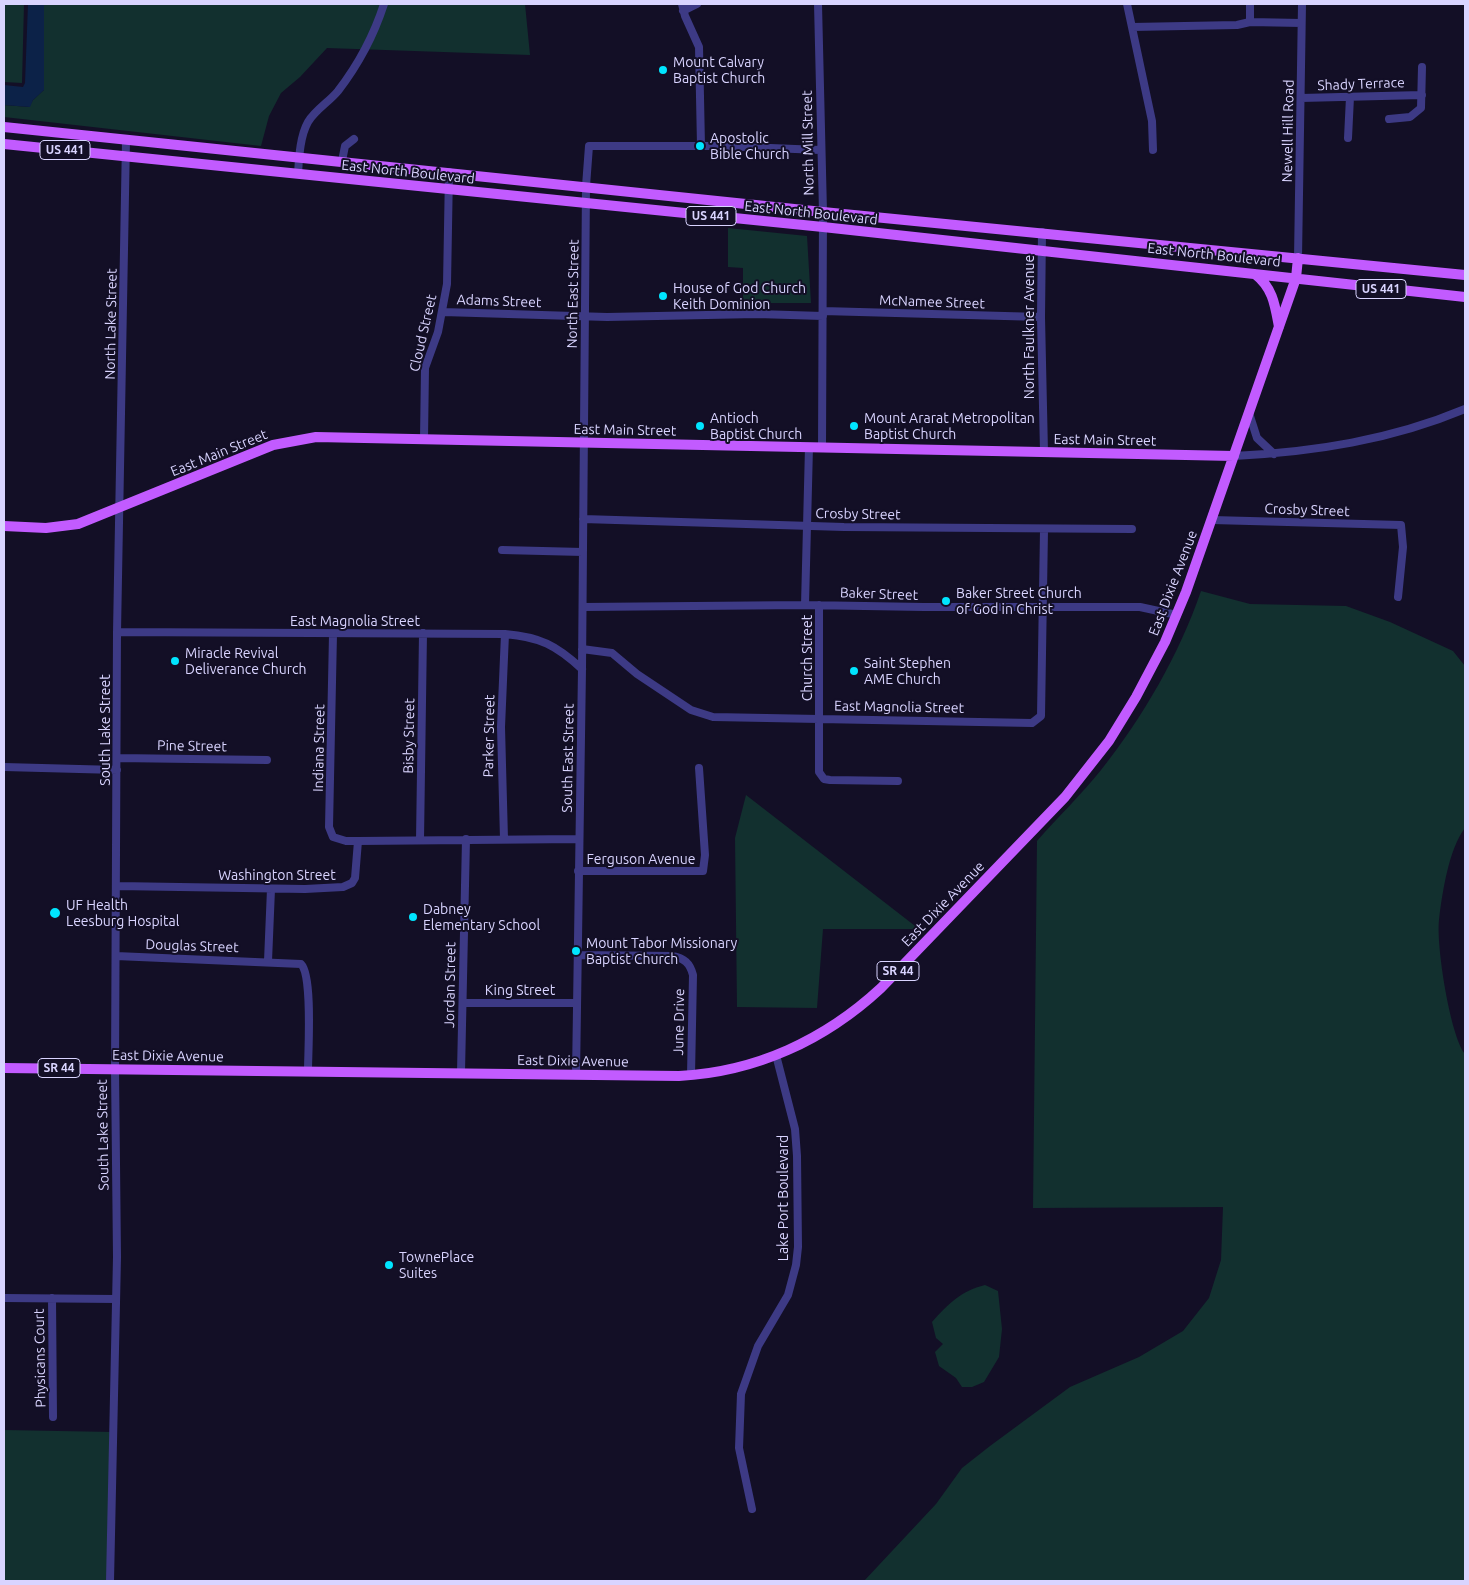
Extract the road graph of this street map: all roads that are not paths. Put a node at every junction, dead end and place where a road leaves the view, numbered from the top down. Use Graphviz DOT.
graph roads {
  1 [pos="384,4"];
  2 [pos="697,4"];
  3 [pos="818,4"];
  4 [pos="1127,4"];
  5 [pos="1250,4"];
  6 [pos="1302,4"];
  7 [pos="682,7"];
  8 [pos="1250,22"];
  9 [pos="1302,23"];
  10 [pos="1132,27"];
  11 [pos="1422,67"];
  12 [pos="1422,95"];
  13 [pos="1301,98"];
  14 [pos="1350,98"];
  15 [pos="1389,119"];
  16 [pos="4,127"];
  17 [pos="1348,138"];
  18 [pos="354,139"];
  19 [pos="126,140"];
  20 [pos="4,144"];
  21 [pos="701,146"];
  22 [pos="820,150"];
  23 [pos="1153,150"];
  24 [pos="125,156"];
  25 [pos="300,157"];
  26 [pos="342,161"];
  27 [pos="449,172"];
  28 [pos="298,174"];
  29 [pos="586,186"];
  30 [pos="448,190"];
  31 [pos="586,204"];
  32 [pos="823,212"];
  33 [pos="823,227"];
  34 [pos="1042,232"];
  35 [pos="1041,250"];
  36 [pos="1298,258"];
  37 [pos="1254,274"];
  38 [pos="1465,275"];
  39 [pos="1296,278"];
  40 [pos="1465,297"];
  41 [pos="443,312"];
  42 [pos="823,313"];
  43 [pos="585,317"];
  44 [pos="1041,317"];
  45 [pos="1279,328"];
  46 [pos="1465,409"];
  47 [pos="1249,413"];
  48 [pos="424,439"];
  49 [pos="584,442"];
  50 [pos="809,447"];
  51 [pos="822,447"];
  52 [pos="1044,452"];
  53 [pos="1274,454"];
  54 [pos="1234,456"];
  55 [pos="120,508"];
  56 [pos="583,519"];
  57 [pos="1212,520"];
  58 [pos="4,526"];
  59 [pos="808,526"];
  60 [pos="1132,529"];
  61 [pos="1044,530"];
  62 [pos="502,550"];
  63 [pos="583,552"];
  64 [pos="1398,597"];
  65 [pos="805,605"];
  66 [pos="819,605"];
  67 [pos="583,608"];
  68 [pos="1043,608"];
  69 [pos="1177,615"];
  70 [pos="117,632"];
  71 [pos="423,633"];
  72 [pos="333,634"];
  73 [pos="505,634"];
  74 [pos="582,648"];
  75 [pos="582,669"];
  76 [pos="819,718"];
  77 [pos="118,758"];
  78 [pos="267,760"];
  79 [pos="4,766"];
  80 [pos="699,768"];
  81 [pos="117,770"];
  82 [pos="898,781"];
  83 [pos="466,839"];
  84 [pos="504,839"];
  85 [pos="579,839"];
  86 [pos="420,840"];
  87 [pos="358,841"];
  88 [pos="578,871"];
  89 [pos="117,886"];
  90 [pos="271,889"];
  91 [pos="578,955"];
  92 [pos="116,956"];
  93 [pos="268,961"];
  94 [pos="577,1002"];
  95 [pos="463,1003"];
  96 [pos="776,1055"];
  97 [pos="4,1068"];
  98 [pos="115,1069"];
  99 [pos="308,1071"];
  100 [pos="461,1072"];
  101 [pos="576,1075"];
  102 [pos="691,1075"];
  103 [pos="4,1298"];
  104 [pos="52,1298"];
  105 [pos="116,1299"];
  106 [pos="53,1417"];
  107 [pos="752,1509"];
  108 [pos="110,1581"];
  1 -- 25 [label="street"];
  2 -- 7 [label="street"];
  3 -- 22 [label="street, North Mill Street"];
  4 -- 10 [label="street"];
  5 -- 8 [label="street"];
  6 -- 9 [label="street, Newell Hill Road"];
  7 -- 21 [label="street"];
  8 -- 9 [label="street"];
  8 -- 10 [label="street"];
  9 -- 13 [label="street, Newell Hill Road"];
  10 -- 23 [label="street"];
  11 -- 12 [label="street, Shady Terrace"];
  12 -- 14 [label="street, Shady Terrace"];
  12 -- 15 [label="street, Shady Terrace"];
  13 -- 14 [label="street, Shady Terrace"];
  13 -- 36 [label="street, Newell Hill Road"];
  14 -- 17 [label="street"];
  16 -- 19 [label="main road, East North Boulevard / US 441"];
  18 -- 26 [label="street"];
  19 -- 24 [label="street, North Lake Street"];
  19 -- 25 [label="main road, East North Boulevard / US 441"];
  20 -- 24 [label="main road, East North Boulevard / US 441"];
  21 -- 22 [label="street"];
  21 -- 29 [label="street, North East Street"];
  22 -- 32 [label="street, North Mill Street"];
  24 -- 28 [label="main road, East North Boulevard / US 441"];
  24 -- 55 [label="street, North Lake Street"];
  25 -- 26 [label="main road, East North Boulevard / US 441"];
  25 -- 28 [label="street"];
  26 -- 27 [label="main road, East North Boulevard / US 441"];
  27 -- 29 [label="main road, East North Boulevard / US 441"];
  27 -- 30 [label="street, Cloud Street"];
  28 -- 30 [label="main road, East North Boulevard / US 441"];
  29 -- 31 [label="street, North East Street"];
  29 -- 32 [label="main road, East North Boulevard / US 441"];
  30 -- 31 [label="main road, East North Boulevard / US 441"];
  30 -- 41 [label="street, Cloud Street"];
  31 -- 33 [label="main road, East North Boulevard / US 441"];
  31 -- 43 [label="street, North East Street"];
  32 -- 33 [label="street, North Mill Street"];
  32 -- 34 [label="main road, East North Boulevard / US 441"];
  33 -- 35 [label="main road, East North Boulevard / US 441"];
  33 -- 42 [label="street, North Mill Street"];
  34 -- 35 [label="street, North Faulkner Avenue"];
  34 -- 36 [label="main road, East North Boulevard / US 441"];
  35 -- 37 [label="main road, East North Boulevard / US 441"];
  35 -- 44 [label="street, North Faulkner Avenue"];
  36 -- 38 [label="main road, East North Boulevard / US 441"];
  36 -- 39 [label="main road, SR 44"];
  37 -- 39 [label="main road, East North Boulevard / US 441"];
  37 -- 45 [label="main road"];
  39 -- 40 [label="main road, East North Boulevard / US 441"];
  39 -- 45 [label="main road, East Dixie Avenue / SR 44"];
  41 -- 43 [label="street, Adams Street"];
  41 -- 48 [label="street, Cloud Street"];
  42 -- 43 [label="street, McNamee Street"];
  42 -- 44 [label="street, McNamee Street"];
  42 -- 51 [label="street, North Mill Street"];
  43 -- 49 [label="street, North East Street"];
  44 -- 52 [label="street, North Faulkner Avenue"];
  45 -- 47 [label="main road, East Dixie Avenue / SR 44"];
  46 -- 53 [label="street, East Main Street"];
  47 -- 53 [label="street"];
  47 -- 54 [label="main road, East Dixie Avenue / SR 44"];
  48 -- 49 [label="main road, East Main Street"];
  48 -- 55 [label="main road, East Main Street"];
  49 -- 50 [label="main road, East Main Street"];
  49 -- 56 [label="street, South East Street"];
  50 -- 51 [label="main road, East Main Street"];
  50 -- 59 [label="street, Church Street"];
  51 -- 52 [label="main road, East Main Street"];
  52 -- 54 [label="main road, East Main Street"];
  53 -- 54 [label="street, East Main Street"];
  54 -- 57 [label="main road, East Dixie Avenue / SR 44"];
  55 -- 58 [label="main road, East Main Street"];
  55 -- 70 [label="street, South Lake Street"];
  56 -- 59 [label="street, Crosby Street"];
  56 -- 63 [label="street, South East Street"];
  57 -- 64 [label="street, Crosby Street"];
  57 -- 69 [label="main road, East Dixie Avenue / SR 44"];
  59 -- 61 [label="street, Crosby Street"];
  59 -- 65 [label="street, Church Street"];
  60 -- 61 [label="street, Crosby Street"];
  61 -- 68 [label="street"];
  62 -- 63 [label="street"];
  63 -- 67 [label="street, South East Street"];
  65 -- 66 [label="street, Church Street"];
  65 -- 67 [label="street"];
  66 -- 68 [label="street, Baker Street"];
  66 -- 76 [label="street, Church Street"];
  67 -- 74 [label="street, South East Street"];
  68 -- 69 [label="street, Baker Street"];
  68 -- 76 [label="street, East Magnolia Street"];
  69 -- 96 [label="main road, East Dixie Avenue / SR 44"];
  70 -- 72 [label="street, East Magnolia Street"];
  70 -- 77 [label="street, South Lake Street"];
  71 -- 72 [label="street, East Magnolia Street"];
  71 -- 73 [label="street, East Magnolia Street"];
  71 -- 86 [label="street, Bisby Street"];
  72 -- 87 [label="street, Indiana Street"];
  73 -- 75 [label="street, East Magnolia Street"];
  73 -- 84 [label="street, Parker Street"];
  74 -- 75 [label="street, South East Street"];
  74 -- 76 [label="street, East Magnolia Street"];
  75 -- 85 [label="street, South East Street"];
  76 -- 82 [label="street, Church Street"];
  77 -- 78 [label="street, Pine Street"];
  77 -- 81 [label="street, South Lake Street"];
  79 -- 81 [label="street"];
  80 -- 88 [label="street, Ferguson Avenue"];
  81 -- 89 [label="street, South Lake Street"];
  83 -- 84 [label="street"];
  83 -- 86 [label="street"];
  83 -- 95 [label="street, Jordan Street"];
  84 -- 85 [label="street"];
  85 -- 88 [label="street, South East Street"];
  86 -- 87 [label="street"];
  87 -- 90 [label="street, Washington Street"];
  88 -- 91 [label="street, South East Street"];
  89 -- 90 [label="street, Washington Street"];
  89 -- 92 [label="street, South Lake Street"];
  90 -- 93 [label="street"];
  91 -- 94 [label="street, South East Street"];
  91 -- 102 [label="street, June Drive"];
  92 -- 93 [label="street, Douglas Street"];
  92 -- 98 [label="street, South Lake Street"];
  93 -- 99 [label="street"];
  94 -- 95 [label="street, King Street"];
  94 -- 101 [label="street, South East Street"];
  95 -- 100 [label="street, Jordan Street"];
  96 -- 102 [label="main road, East Dixie Avenue / SR 44"];
  96 -- 107 [label="street, Lake Port Boulevard"];
  97 -- 98 [label="main road, East Dixie Avenue / SR 44"];
  98 -- 99 [label="main road, East Dixie Avenue / SR 44"];
  98 -- 105 [label="street, South Lake Street"];
  99 -- 100 [label="main road, East Dixie Avenue / SR 44"];
  100 -- 101 [label="main road, East Dixie Avenue / SR 44"];
  101 -- 102 [label="main road, East Dixie Avenue / SR 44"];
  103 -- 104 [label="street"];
  104 -- 105 [label="street"];
  104 -- 106 [label="street, Physicans Court"];
  105 -- 108 [label="street, South Lake Street"];
}
